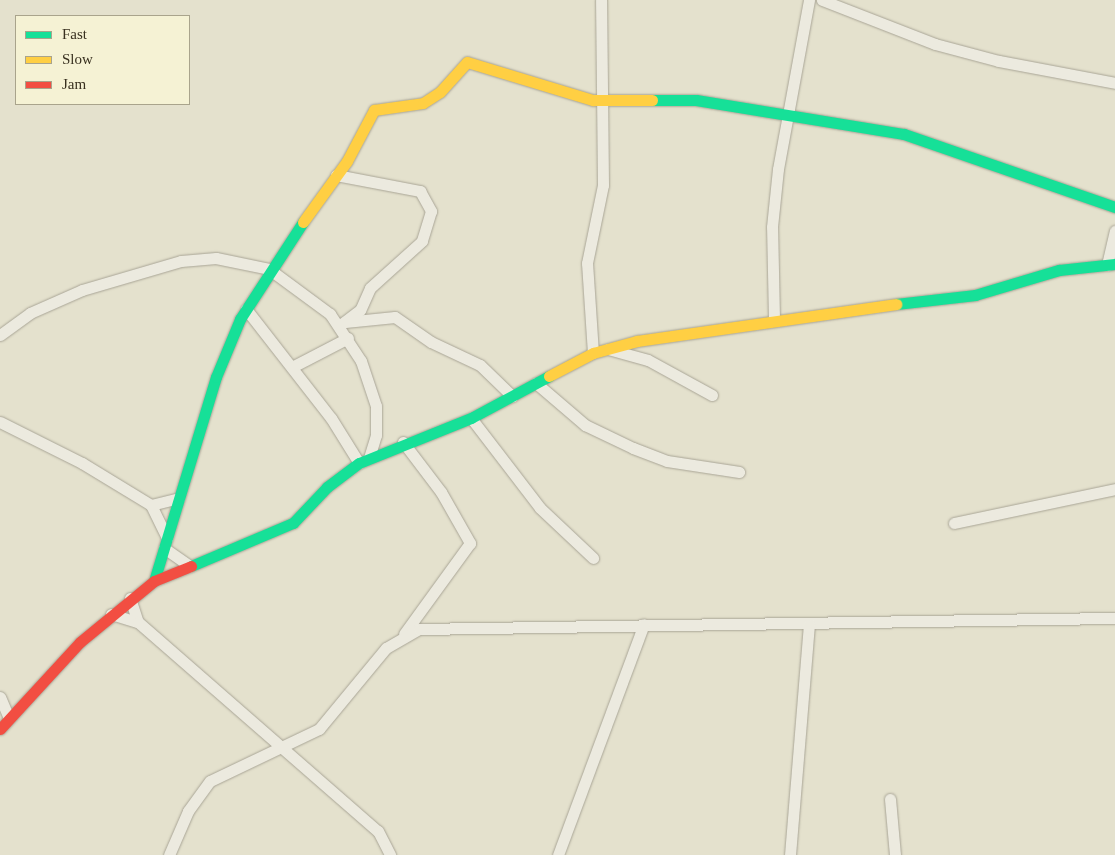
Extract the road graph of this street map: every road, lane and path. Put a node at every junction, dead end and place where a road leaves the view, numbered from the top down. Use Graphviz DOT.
graph roads {
  1 [pos="601,0"];
  2 [pos="809,0"];
  3 [pos="822,0"];
  4 [pos="1115,82"];
  5 [pos="603,101"];
  6 [pos="787,114"];
  7 [pos="347,161"];
  8 [pos="336,175"];
  9 [pos="352,176"];
  10 [pos="1115,207"];
  11 [pos="1115,231"];
  12 [pos="1111,265"];
  13 [pos="269,269"];
  14 [pos="246,309"];
  15 [pos="774,319"];
  16 [pos="342,324"];
  17 [pos="0,335"];
  18 [pos="348,338"];
  19 [pos="598,351"];
  20 [pos="292,367"];
  21 [pos="536,383"];
  22 [pos="712,395"];
  23 [pos="512,396"];
  24 [pos="472,418"];
  25 [pos="0,422"];
  26 [pos="376,435"];
  27 [pos="403,442"];
  28 [pos="390,448"];
  29 [pos="364,461"];
  30 [pos="739,472"];
  31 [pos="1115,489"];
  32 [pos="179,498"];
  33 [pos="151,505"];
  34 [pos="954,523"];
  35 [pos="165,543"];
  36 [pos="593,558"];
  37 [pos="190,566"];
  38 [pos="154,581"];
  39 [pos="130,598"];
  40 [pos="111,614"];
  41 [pos="1115,618"];
  42 [pos="138,622"];
  43 [pos="644,624"];
  44 [pos="809,625"];
  45 [pos="404,634"];
  46 [pos="0,697"];
  47 [pos="9,718"];
  48 [pos="0,729"];
  49 [pos="283,750"];
  50 [pos="890,799"];
  51 [pos="170,855"];
  52 [pos="390,855"];
  53 [pos="558,855"];
  54 [pos="790,855"];
  55 [pos="895,855"];
  1 -- 5 [label="street"];
  2 -- 6 [label="street"];
  3 -- 4 [label="street"];
  5 -- 6 [label="street"];
  5 -- 7 [label="street"];
  5 -- 19 [label="street"];
  6 -- 10 [label="street"];
  6 -- 15 [label="street"];
  7 -- 8 [label="street"];
  7 -- 9 [label="street"];
  8 -- 9 [label="street"];
  8 -- 13 [label="street"];
  9 -- 16 [label="street"];
  11 -- 12 [label="street"];
  12 -- 15 [label="street"];
  13 -- 14 [label="street"];
  13 -- 16 [label="street"];
  13 -- 17 [label="street"];
  14 -- 20 [label="street"];
  14 -- 32 [label="street"];
  15 -- 19 [label="street"];
  16 -- 18 [label="street"];
  16 -- 23 [label="street"];
  18 -- 20 [label="street"];
  18 -- 26 [label="street"];
  19 -- 21 [label="street"];
  19 -- 22 [label="street"];
  20 -- 29 [label="street"];
  21 -- 23 [label="street"];
  21 -- 30 [label="street"];
  23 -- 24 [label="street"];
  24 -- 27 [label="street"];
  24 -- 36 [label="street"];
  25 -- 33 [label="street"];
  26 -- 28 [label="street"];
  26 -- 29 [label="street"];
  27 -- 28 [label="street"];
  27 -- 45 [label="street"];
  28 -- 29 [label="street"];
  29 -- 37 [label="street"];
  31 -- 34 [label="street"];
  32 -- 33 [label="street"];
  32 -- 35 [label="street"];
  33 -- 35 [label="street"];
  35 -- 37 [label="street"];
  35 -- 38 [label="street"];
  37 -- 38 [label="street"];
  38 -- 39 [label="street"];
  39 -- 40 [label="street"];
  39 -- 42 [label="street"];
  40 -- 42 [label="street"];
  40 -- 47 [label="street"];
  41 -- 44 [label="street"];
  42 -- 49 [label="street"];
  43 -- 44 [label="street"];
  43 -- 45 [label="street"];
  43 -- 53 [label="street"];
  44 -- 54 [label="street"];
  45 -- 49 [label="street"];
  46 -- 47 [label="street"];
  47 -- 48 [label="street"];
  49 -- 51 [label="street"];
  49 -- 52 [label="street"];
  50 -- 55 [label="street"];
}
